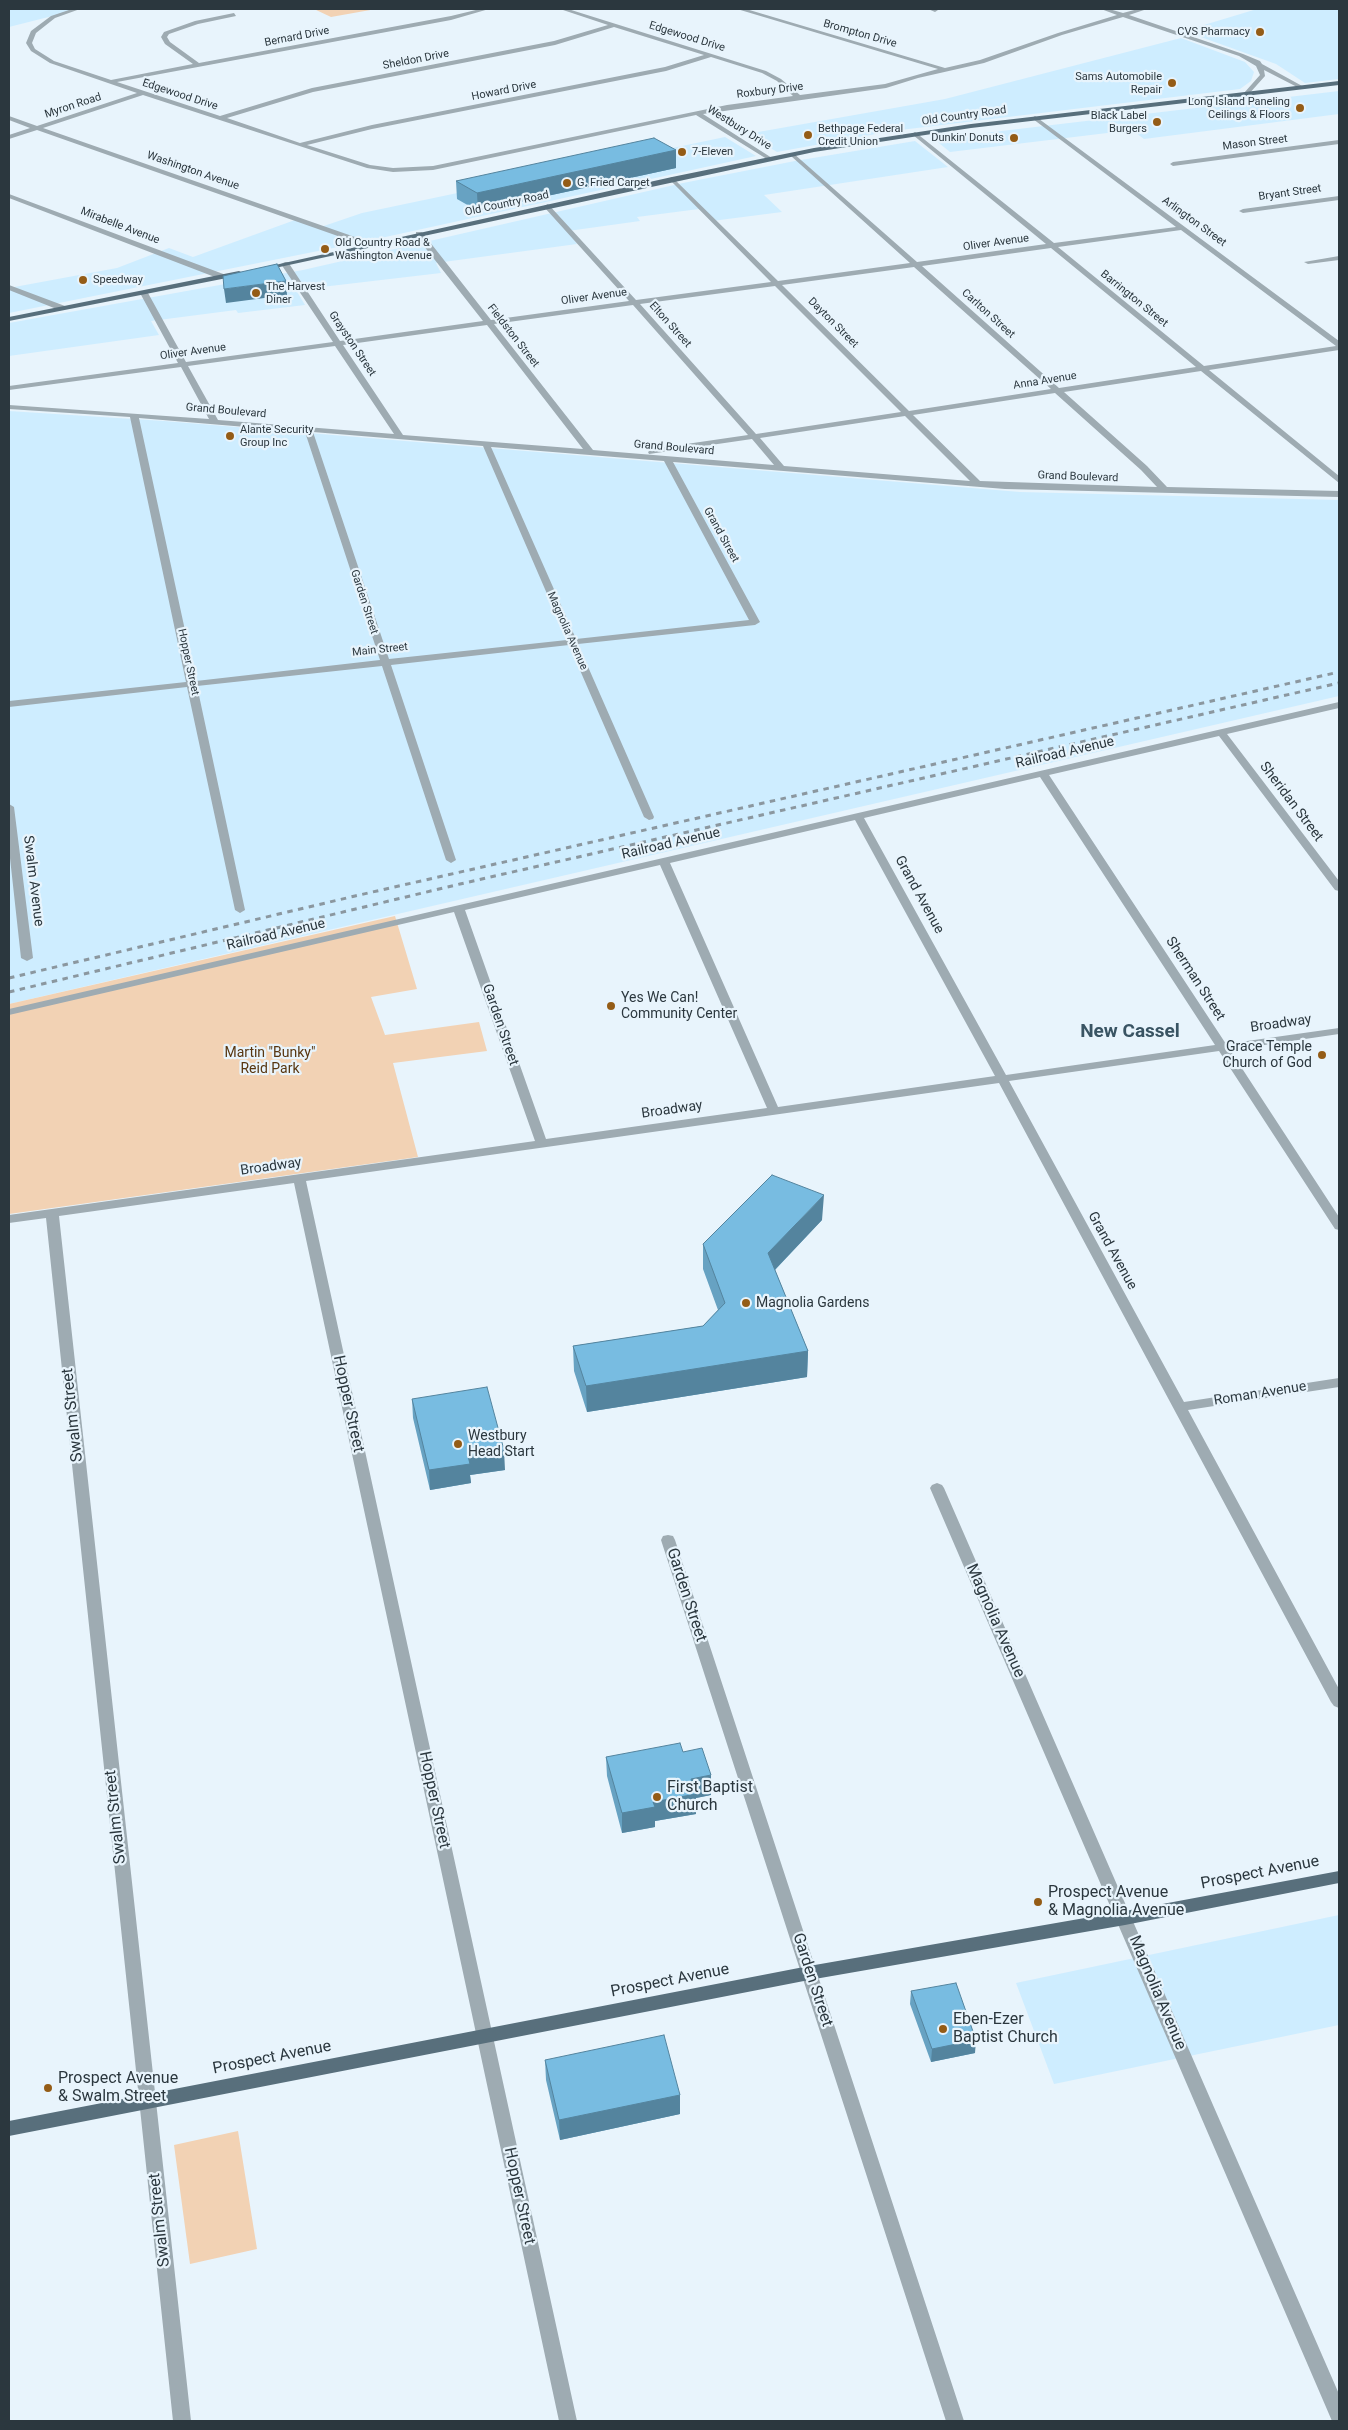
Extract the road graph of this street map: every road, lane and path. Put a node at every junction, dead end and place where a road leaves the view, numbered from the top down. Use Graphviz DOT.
graph roads {
  1 [pos="77,9"];
  2 [pos="486,9"];
  3 [pos="562,9"];
  4 [pos="740,9"];
  5 [pos="1104,9"];
  6 [pos="1144,9"];
  7 [pos="1123,15"];
  8 [pos="234,16"];
  9 [pos="615,25"];
  10 [pos="712,55"];
  11 [pos="1258,62"];
  12 [pos="198,65"];
  13 [pos="946,70"];
  14 [pos="111,82"];
  15 [pos="1339,83"];
  16 [pos="1301,87"];
  17 [pos="143,93"];
  18 [pos="1246,94"];
  19 [pos="798,97"];
  20 [pos="697,113"];
  21 [pos="9,118"];
  22 [pos="222,118"];
  23 [pos="1035,118"];
  24 [pos="36,128"];
  25 [pos="915,134"];
  26 [pos="9,137"];
  27 [pos="1339,142"];
  28 [pos="299,144"];
  29 [pos="793,155"];
  30 [pos="770,159"];
  31 [pos="1174,164"];
  32 [pos="393,170"];
  33 [pos="672,179"];
  34 [pos="9,196"];
  35 [pos="1339,198"];
  36 [pos="548,206"];
  37 [pos="1243,211"];
  38 [pos="1183,228"];
  39 [pos="419,234"];
  40 [pos="369,245"];
  41 [pos="1051,247"];
  42 [pos="1339,258"];
  43 [pos="1308,262"];
  44 [pos="285,264"];
  45 [pos="916,265"];
  46 [pos="224,277"];
  47 [pos="778,284"];
  48 [pos="9,287"];
  49 [pos="144,293"];
  50 [pos="635,303"];
  51 [pos="62,308"];
  52 [pos="9,319"];
  53 [pos="488,323"];
  54 [pos="338,343"];
  55 [pos="1339,346"];
  56 [pos="183,364"];
  57 [pos="1202,369"];
  58 [pos="9,388"];
  59 [pos="1057,391"];
  60 [pos="9,407"];
  61 [pos="908,413"];
  62 [pos="134,415"];
  63 [pos="215,422"];
  64 [pos="308,429"];
  65 [pos="754,436"];
  66 [pos="400,437"];
  67 [pos="486,444"];
  68 [pos="590,452"];
  69 [pos="630,456"];
  70 [pos="667,458"];
  71 [pos="782,468"];
  72 [pos="1339,480"];
  73 [pos="977,483"];
  74 [pos="1166,491"];
  75 [pos="1339,494"];
  76 [pos="755,622"];
  77 [pos="572,642"];
  78 [pos="384,662"];
  79 [pos="193,684"];
  80 [pos="9,704"];
  81 [pos="1339,705"];
  82 [pos="1221,732"];
  83 [pos="1043,773"];
  84 [pos="9,808"];
  85 [pos="858,816"];
  86 [pos="648,817"];
  87 [pos="451,860"];
  88 [pos="664,861"];
  89 [pos="1339,888"];
  90 [pos="458,908"];
  91 [pos="240,910"];
  92 [pos="27,958"];
  93 [pos="9,1012"];
  94 [pos="1339,1030"];
  95 [pos="1222,1047"];
  96 [pos="1001,1078"];
  97 [pos="774,1111"];
  98 [pos="542,1144"];
  99 [pos="299,1178"];
  100 [pos="52,1213"];
  101 [pos="9,1220"];
  102 [pos="1339,1226"];
  103 [pos="1339,1382"];
  104 [pos="1180,1407"];
  105 [pos="937,1488"];
  106 [pos="668,1540"];
  107 [pos="1339,1702"];
  108 [pos="1339,1877"];
  109 [pos="1125,1918"];
  110 [pos="809,1973"];
  111 [pos="485,2035"];
  112 [pos="147,2102"];
  113 [pos="9,2129"];
  114 [pos="1339,2416"];
  115 [pos="182,2421"];
  116 [pos="568,2421"];
  117 [pos="955,2421"];
  1 -- 14 [label="street, Edgewood Drive"];
  2 -- 12 [label="street, Bernard Drive"];
  3 -- 9 [label="street, Edgewood Drive"];
  4 -- 13 [label="street, Brompton Drive"];
  5 -- 7 [label="street"];
  6 -- 7 [label="street, Roxbury Drive"];
  7 -- 11 [label="street"];
  7 -- 13 [label="street, Roxbury Drive"];
  8 -- 12 [label="street"];
  9 -- 10 [label="street, Edgewood Drive"];
  9 -- 22 [label="street, Sheldon Drive"];
  10 -- 19 [label="street, Edgewood Drive"];
  10 -- 28 [label="street, Howard Drive"];
  11 -- 16 [label="street"];
  11 -- 18 [label="street"];
  12 -- 14 [label="street, Bernard Drive"];
  13 -- 19 [label="street, Roxbury Drive"];
  14 -- 17 [label="street, Edgewood Drive"];
  15 -- 16 [label="main road, Old Country Road"];
  16 -- 18 [label="main road, Old Country Road"];
  17 -- 22 [label="street, Edgewood Drive"];
  17 -- 24 [label="street, Myron Road"];
  18 -- 23 [label="main road, Old Country Road"];
  19 -- 20 [label="street, Roxbury Drive"];
  20 -- 30 [label="street, Westbury Drive"];
  20 -- 32 [label="street, Roxbury Drive"];
  21 -- 24 [label="street, Washington Avenue"];
  22 -- 28 [label="street, Edgewood Drive"];
  23 -- 25 [label="main road, Old Country Road"];
  23 -- 38 [label="street, Arlington Street"];
  24 -- 26 [label="street, Myron Road"];
  24 -- 40 [label="street, Washington Avenue"];
  25 -- 29 [label="main road, Old Country Road"];
  25 -- 41 [label="street, Barrington Street"];
  27 -- 31 [label="street, Mason Street"];
  28 -- 32 [label="street, Edgewood Drive"];
  29 -- 30 [label="main road, Old Country Road"];
  29 -- 45 [label="street, Carlton Street"];
  30 -- 33 [label="main road, Old Country Road"];
  33 -- 36 [label="main road, Old Country Road"];
  33 -- 47 [label="street, Dayton Street"];
  34 -- 46 [label="street, Mirabelle Avenue"];
  35 -- 37 [label="street, Bryant Street"];
  36 -- 39 [label="main road, Old Country Road"];
  36 -- 50 [label="street, Elton Street"];
  38 -- 41 [label="street, Oliver Avenue"];
  38 -- 55 [label="street, Arlington Street"];
  39 -- 40 [label="main road, Old Country Road"];
  39 -- 53 [label="street, Fieldston Street"];
  40 -- 44 [label="main road, Old Country Road"];
  41 -- 45 [label="street, Oliver Avenue"];
  41 -- 57 [label="street, Barrington Street"];
  42 -- 43 [label="street"];
  44 -- 46 [label="main road, Old Country Road"];
  44 -- 54 [label="street, Grayston Street"];
  45 -- 47 [label="street, Oliver Avenue"];
  45 -- 59 [label="street, Carlton Street"];
  46 -- 49 [label="main road, Old Country Road"];
  47 -- 50 [label="street, Oliver Avenue"];
  47 -- 61 [label="street, Dayton Street"];
  48 -- 51 [label="street"];
  49 -- 51 [label="main road, Old Country Road"];
  49 -- 56 [label="street"];
  50 -- 53 [label="street, Oliver Avenue"];
  50 -- 65 [label="street, Elton Street"];
  51 -- 52 [label="main road, Old Country Road"];
  53 -- 54 [label="street, Oliver Avenue"];
  53 -- 68 [label="street, Fieldston Street"];
  54 -- 56 [label="street, Oliver Avenue"];
  54 -- 66 [label="street, Grayston Street"];
  55 -- 57 [label="street, Anna Avenue"];
  56 -- 58 [label="street, Oliver Avenue"];
  56 -- 63 [label="street"];
  57 -- 59 [label="street, Anna Avenue"];
  57 -- 72 [label="street, Barrington Street"];
  59 -- 61 [label="street, Anna Avenue"];
  59 -- 74 [label="street, Carlton Street"];
  60 -- 62 [label="street, Grand Boulevard"];
  61 -- 65 [label="street, Anna Avenue"];
  61 -- 73 [label="street, Dayton Street"];
  62 -- 63 [label="street, Grand Boulevard"];
  62 -- 79 [label="street, Hopper Street"];
  63 -- 64 [label="street, Grand Boulevard"];
  64 -- 66 [label="street, Grand Boulevard"];
  64 -- 78 [label="street, Garden Street"];
  65 -- 69 [label="street, Anna Avenue"];
  65 -- 71 [label="street"];
  66 -- 67 [label="street, Grand Boulevard"];
  67 -- 68 [label="street, Grand Boulevard"];
  67 -- 77 [label="street, Magnolia Avenue"];
  68 -- 69 [label="street, Grand Boulevard"];
  69 -- 70 [label="street, Grand Boulevard"];
  70 -- 71 [label="street, Grand Boulevard"];
  70 -- 76 [label="street, Grand Street"];
  71 -- 73 [label="street, Grand Boulevard"];
  73 -- 74 [label="street, Grand Boulevard"];
  74 -- 75 [label="street, Grand Boulevard"];
  76 -- 77 [label="street, Main Street"];
  77 -- 78 [label="street, Main Street"];
  77 -- 86 [label="street, Magnolia Avenue"];
  78 -- 79 [label="street, Main Street"];
  78 -- 87 [label="street, Garden Street"];
  79 -- 80 [label="street, Main Street"];
  79 -- 91 [label="street, Hopper Street"];
  81 -- 82 [label="street, Railroad Avenue"];
  82 -- 83 [label="street, Railroad Avenue"];
  82 -- 89 [label="street, Sheridan Street"];
  83 -- 85 [label="street, Railroad Avenue"];
  83 -- 95 [label="street, Sherman Street"];
  84 -- 92 [label="street, Swalm Avenue"];
  85 -- 88 [label="street, Railroad Avenue"];
  85 -- 96 [label="street, Grand Avenue"];
  88 -- 90 [label="street, Railroad Avenue"];
  88 -- 97 [label="street"];
  90 -- 93 [label="street, Railroad Avenue"];
  90 -- 98 [label="street, Garden Street"];
  94 -- 95 [label="street, Broadway"];
  95 -- 96 [label="street, Broadway"];
  95 -- 102 [label="street, Sherman Street"];
  96 -- 97 [label="street, Broadway"];
  96 -- 104 [label="street, Grand Avenue"];
  97 -- 98 [label="street, Broadway"];
  98 -- 99 [label="street, Broadway"];
  99 -- 100 [label="street, Broadway"];
  99 -- 111 [label="street, Hopper Street"];
  100 -- 101 [label="street, Broadway"];
  100 -- 112 [label="street, Swalm Street"];
  103 -- 104 [label="street, Roman Avenue"];
  104 -- 107 [label="street, Grand Avenue"];
  105 -- 109 [label="street, Magnolia Avenue"];
  106 -- 110 [label="street, Garden Street"];
  108 -- 109 [label="main road, Prospect Avenue"];
  109 -- 110 [label="main road, Prospect Avenue"];
  109 -- 114 [label="street, Magnolia Avenue"];
  110 -- 111 [label="main road, Prospect Avenue"];
  110 -- 117 [label="street, Garden Street"];
  111 -- 112 [label="main road, Prospect Avenue"];
  111 -- 116 [label="street, Hopper Street"];
  112 -- 113 [label="main road, Prospect Avenue"];
  112 -- 115 [label="street, Swalm Street"];
}
